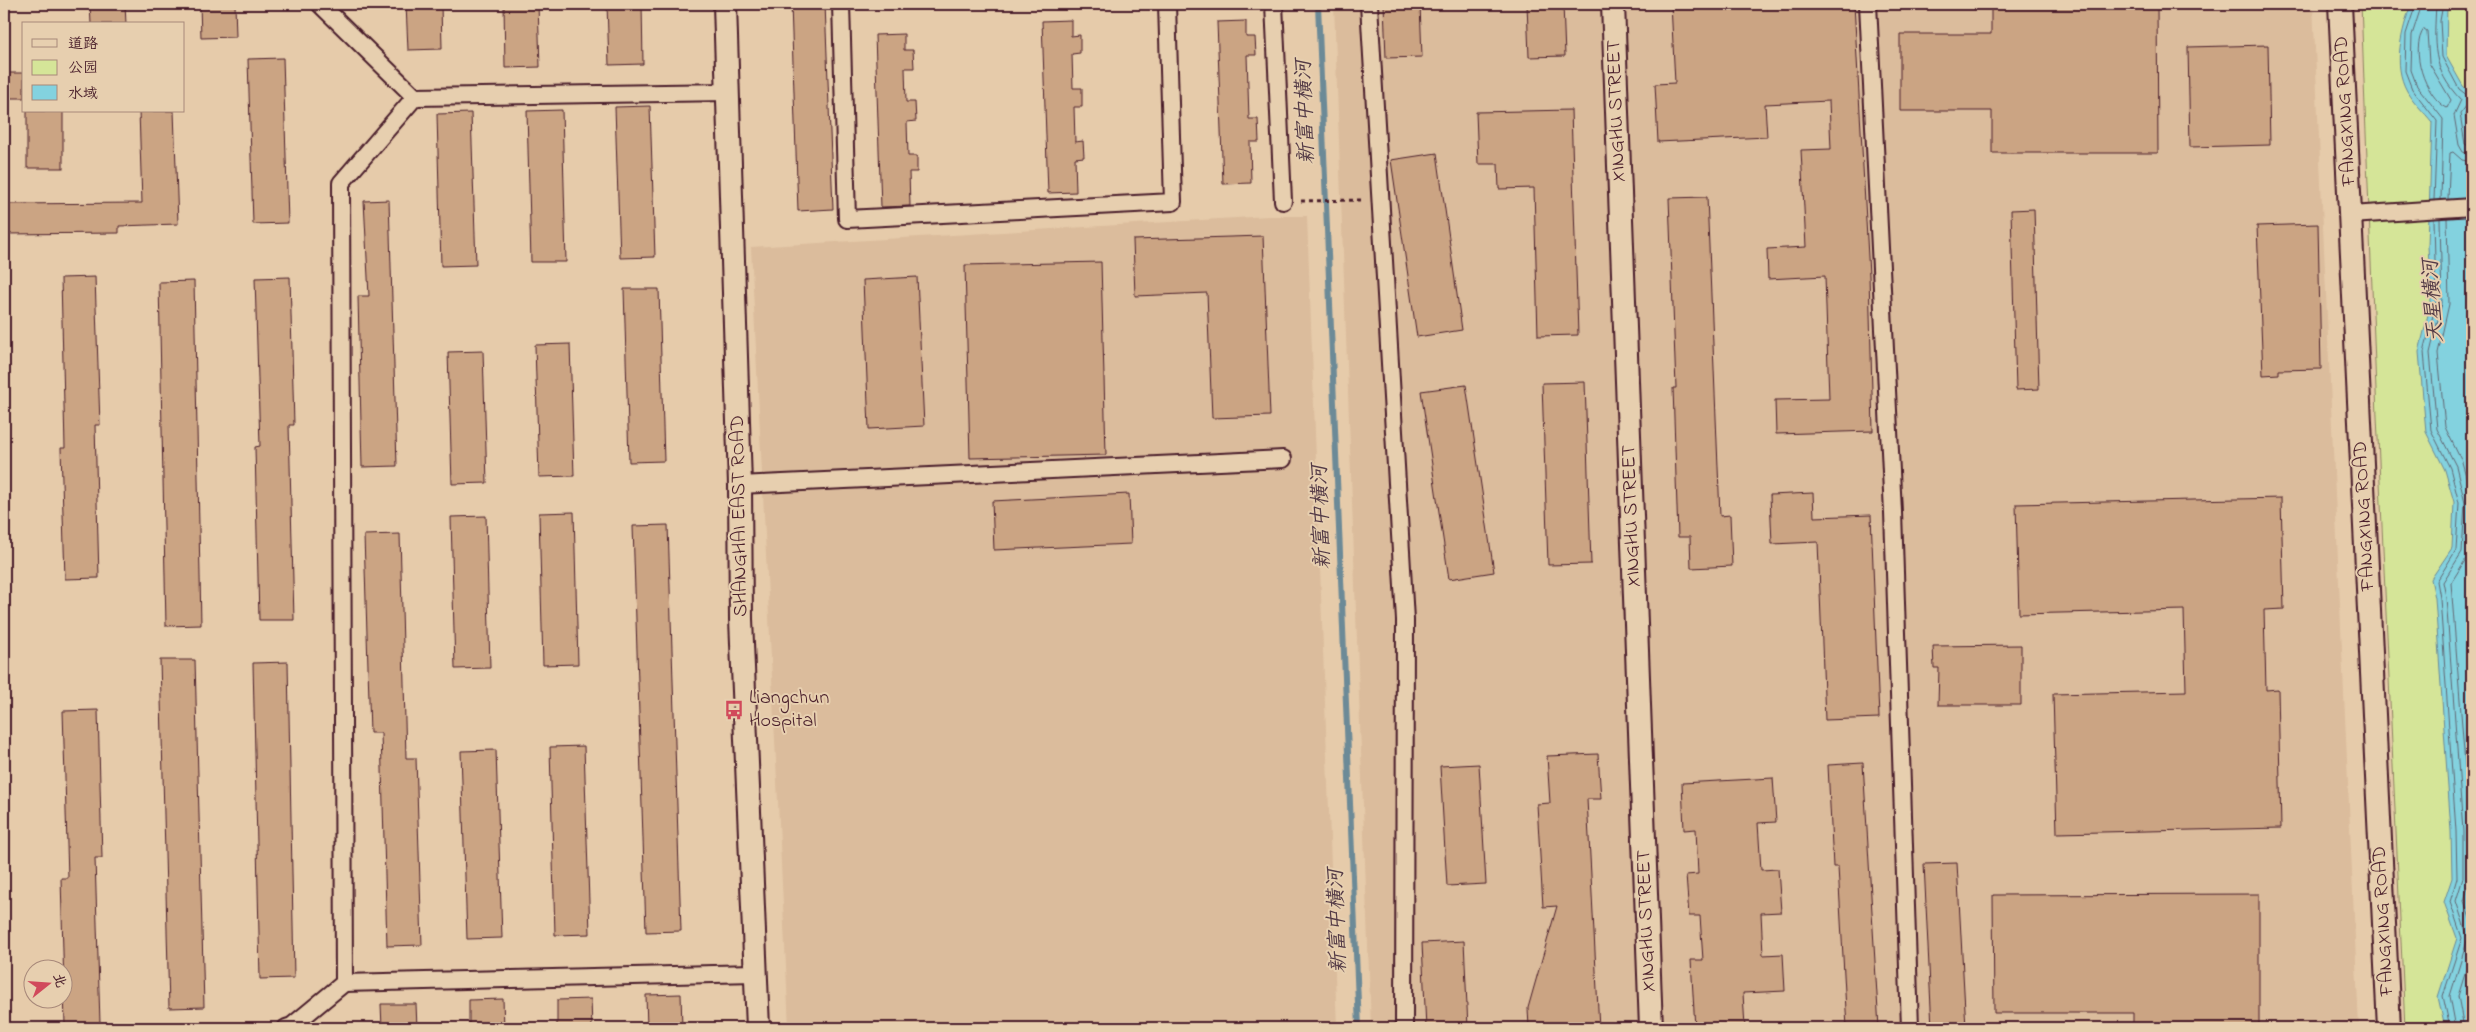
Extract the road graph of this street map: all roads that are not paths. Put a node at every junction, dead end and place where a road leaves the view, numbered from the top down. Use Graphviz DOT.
graph roads {
  1 [pos="320,4"];
  2 [pos="725,4"];
  3 [pos="841,4"];
  4 [pos="1167,4"];
  5 [pos="1274,4"];
  6 [pos="1368,4"];
  7 [pos="1612,4"];
  8 [pos="1868,4"];
  9 [pos="2340,4"];
  10 [pos="729,92"];
  11 [pos="416,97"];
  12 [pos="1283,201"];
  13 [pos="2472,206"];
  14 [pos="2352,215"];
  15 [pos="1283,459"];
  16 [pos="740,485"];
  17 [pos="754,973"];
  18 [pos="344,982"];
  19 [pos="286,1028"];
  20 [pos="758,1028"];
  21 [pos="1404,1028"];
  22 [pos="1651,1028"];
  23 [pos="1910,1028"];
  24 [pos="2389,1028"];
  1 -- 11 [label="street"];
  2 -- 10 [label="street, SHANGHAI EAST ROAD"];
  3 -- 4 [label="street"];
  5 -- 12 [label="street"];
  6 -- 21 [label="street"];
  7 -- 22 [label="street, XINGHU STREET"];
  8 -- 23 [label="street"];
  9 -- 14 [label="street, FANGXING ROAD"];
  10 -- 11 [label="street"];
  10 -- 16 [label="street, SHANGHAI EAST ROAD"];
  11 -- 18 [label="street"];
  13 -- 14 [label="street"];
  14 -- 24 [label="street, FANGXING ROAD"];
  15 -- 16 [label="street"];
  16 -- 17 [label="street, SHANGHAI EAST ROAD"];
  17 -- 18 [label="street"];
  17 -- 20 [label="street, SHANGHAI EAST ROAD"];
  18 -- 19 [label="street"];
}
